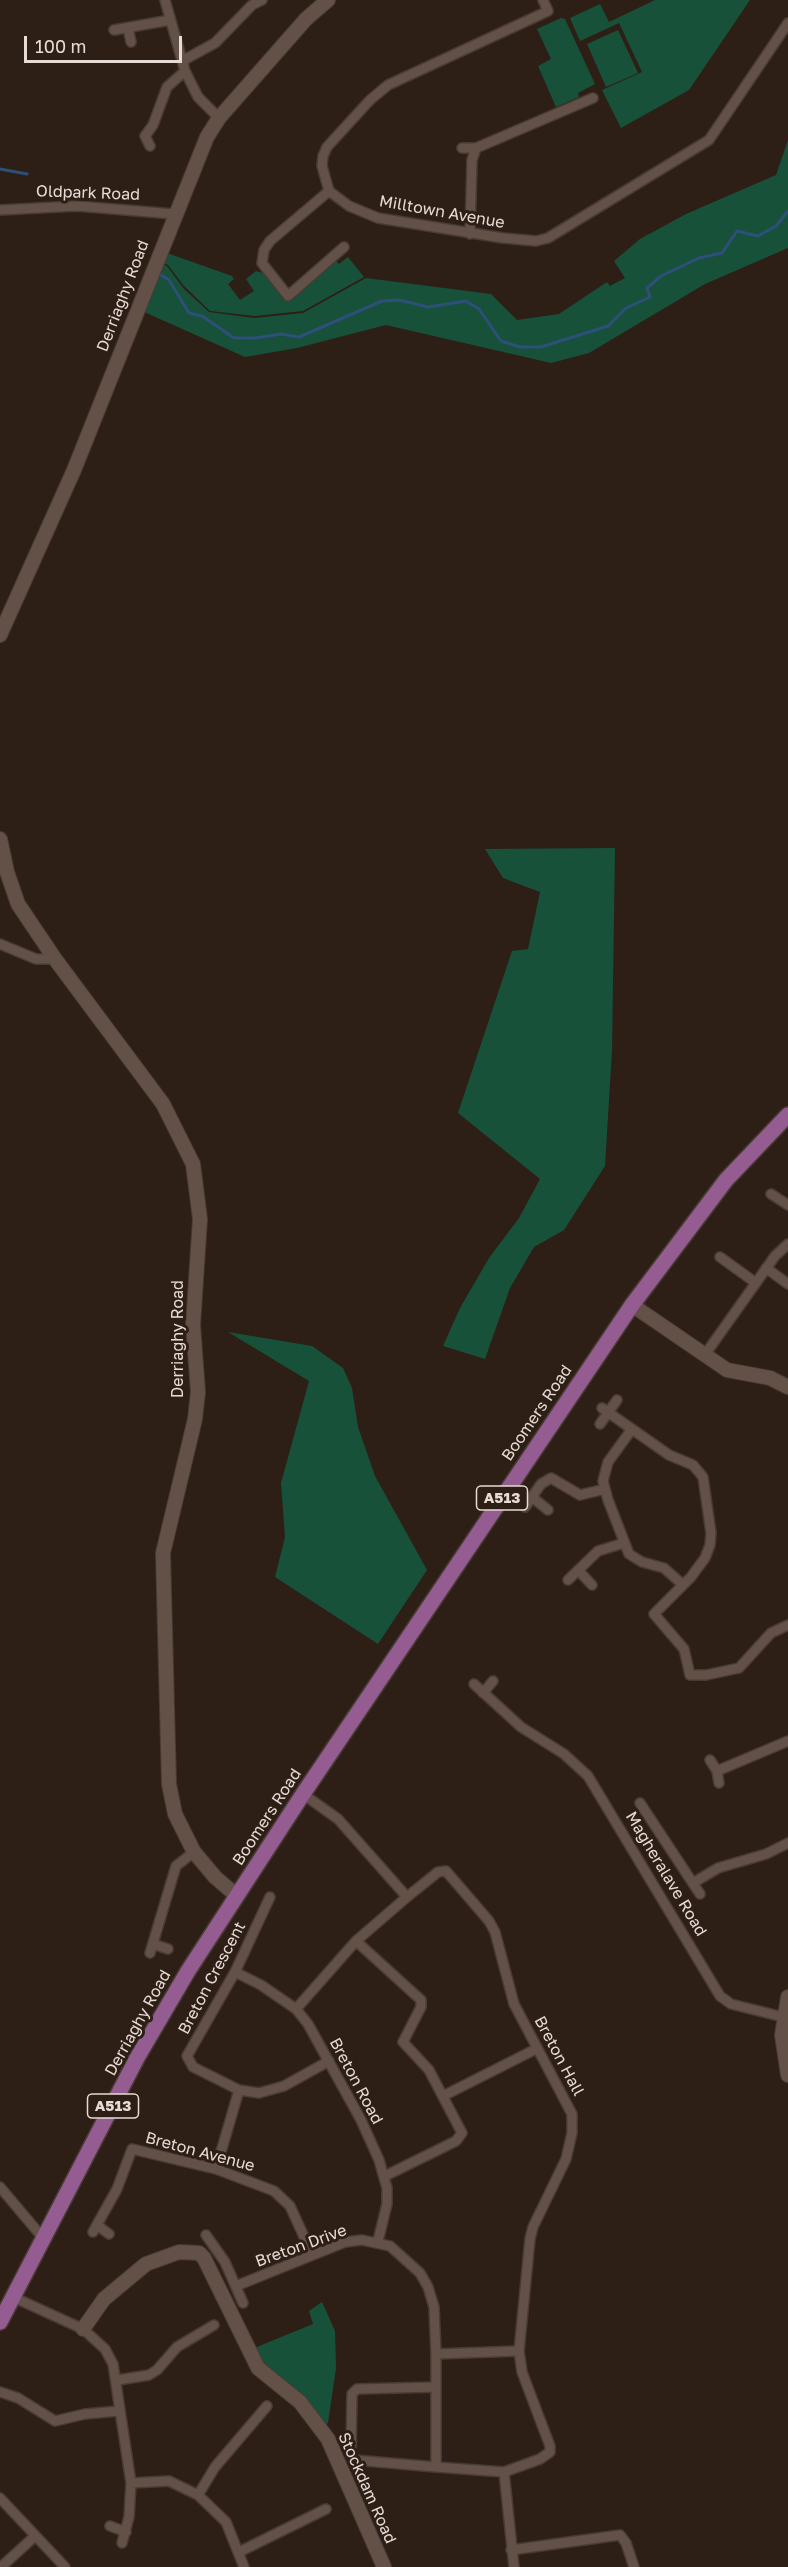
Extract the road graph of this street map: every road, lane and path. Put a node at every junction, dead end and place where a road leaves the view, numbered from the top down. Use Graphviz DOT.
graph roads {
  1 [pos="165,0"];
  2 [pos="262,0"];
  3 [pos="543,0"];
  4 [pos="324,1"];
  5 [pos="250,2"];
  6 [pos="170,20"];
  7 [pos="788,23"];
  8 [pos="128,28"];
  9 [pos="114,30"];
  10 [pos="131,42"];
  11 [pos="184,66"];
  12 [pos="593,98"];
  13 [pos="219,118"];
  14 [pos="150,146"];
  15 [pos="462,148"];
  16 [pos="476,148"];
  17 [pos="329,191"];
  18 [pos="0,210"];
  19 [pos="174,214"];
  20 [pos="470,234"];
  21 [pos="344,247"];
  22 [pos="0,635"];
  23 [pos="0,839"];
  24 [pos="0,944"];
  25 [pos="55,959"];
  26 [pos="788,1115"];
  27 [pos="771,1194"];
  28 [pos="786,1204"];
  29 [pos="777,1211"];
  30 [pos="788,1244"];
  31 [pos="720,1257"];
  32 [pos="766,1268"];
  33 [pos="756,1283"];
  34 [pos="788,1284"];
  35 [pos="632,1305"];
  36 [pos="704,1356"];
  37 [pos="788,1387"];
  38 [pos="617,1400"];
  39 [pos="605,1410"];
  40 [pos="600,1424"];
  41 [pos="632,1428"];
  42 [pos="605,1489"];
  43 [pos="532,1497"];
  44 [pos="525,1507"];
  45 [pos="548,1510"];
  46 [pos="624,1543"];
  47 [pos="578,1570"];
  48 [pos="568,1580"];
  49 [pos="682,1584"];
  50 [pos="592,1585"];
  51 [pos="788,1625"];
  52 [pos="493,1681"];
  53 [pos="474,1684"];
  54 [pos="483,1693"];
  55 [pos="788,1741"];
  56 [pos="710,1761"];
  57 [pos="717,1771"];
  58 [pos="719,1783"];
  59 [pos="303,1794"];
  60 [pos="640,1803"];
  61 [pos="788,1843"];
  62 [pos="194,1852"];
  63 [pos="693,1883"];
  64 [pos="700,1894"];
  65 [pos="237,1896"];
  66 [pos="407,1897"];
  67 [pos="279,1905"];
  68 [pos="356,1941"];
  69 [pos="168,1949"];
  70 [pos="235,1972"];
  71 [pos="788,1997"];
  72 [pos="296,2009"];
  73 [pos="783,2017"];
  74 [pos="536,2049"];
  75 [pos="329,2061"];
  76 [pos="788,2075"];
  77 [pos="239,2090"];
  78 [pos="444,2096"];
  79 [pos="216,2169"];
  80 [pos="385,2176"];
  81 [pos="0,2187"];
  82 [pos="109,2234"];
  83 [pos="206,2235"];
  84 [pos="43,2238"];
  85 [pos="378,2241"];
  86 [pos="312,2254"];
  87 [pos="236,2286"];
  88 [pos="13,2297"];
  89 [pos="243,2303"];
  90 [pos="0,2322"];
  91 [pos="214,2325"];
  92 [pos="83,2329"];
  93 [pos="519,2351"];
  94 [pos="436,2354"];
  95 [pos="118,2380"];
  96 [pos="436,2387"];
  97 [pos="0,2392"];
  98 [pos="267,2406"];
  99 [pos="119,2411"];
  100 [pos="436,2467"];
  101 [pos="504,2472"];
  102 [pos="130,2483"];
  103 [pos="198,2495"];
  104 [pos="0,2498"];
  105 [pos="326,2508"];
  106 [pos="110,2526"];
  107 [pos="126,2532"];
  108 [pos="34,2536"];
  109 [pos="122,2543"];
  110 [pos="511,2550"];
  111 [pos="239,2552"];
  112 [pos="1,2567"];
  113 [pos="65,2567"];
  114 [pos="244,2567"];
  115 [pos="384,2567"];
  116 [pos="514,2567"];
  117 [pos="634,2567"];
  1 -- 6 [label="street"];
  2 -- 5 [label="street"];
  3 -- 17 [label="street"];
  4 -- 13 [label="street, Derriaghy Road"];
  5 -- 11 [label="street"];
  6 -- 8 [label="street"];
  6 -- 11 [label="street"];
  7 -- 20 [label="street, Milltown Avenue"];
  8 -- 9 [label="street"];
  8 -- 10 [label="street"];
  11 -- 13 [label="street"];
  11 -- 14 [label="street"];
  12 -- 16 [label="street"];
  13 -- 19 [label="street, Derriaghy Road"];
  15 -- 16 [label="street"];
  16 -- 20 [label="street"];
  17 -- 20 [label="street, Milltown Avenue"];
  17 -- 21 [label="street"];
  18 -- 19 [label="street, Oldpark Road"];
  19 -- 22 [label="street, Derriaghy Road"];
  23 -- 25 [label="street, Derriaghy Road"];
  24 -- 25 [label="street"];
  25 -- 62 [label="street, Derriaghy Road"];
  26 -- 35 [label="main road, Boomers Road / A513"];
  27 -- 28 [label="street"];
  28 -- 29 [label="street"];
  30 -- 32 [label="street"];
  31 -- 33 [label="street"];
  32 -- 33 [label="street"];
  32 -- 34 [label="street"];
  33 -- 36 [label="street"];
  35 -- 36 [label="street"];
  35 -- 59 [label="main road, Boomers Road / A513"];
  36 -- 37 [label="street"];
  38 -- 39 [label="street"];
  39 -- 40 [label="street"];
  39 -- 41 [label="street"];
  41 -- 42 [label="street"];
  41 -- 49 [label="street"];
  42 -- 43 [label="street"];
  42 -- 46 [label="street"];
  43 -- 44 [label="street"];
  43 -- 45 [label="street"];
  46 -- 47 [label="street"];
  46 -- 49 [label="street"];
  47 -- 48 [label="street"];
  47 -- 50 [label="street"];
  49 -- 51 [label="street"];
  52 -- 54 [label="street"];
  53 -- 54 [label="street, Magheralave Road"];
  54 -- 73 [label="street, Magheralave Road"];
  55 -- 57 [label="street"];
  56 -- 57 [label="street"];
  57 -- 58 [label="street"];
  59 -- 65 [label="main road, Boomers Road / A513"];
  59 -- 66 [label="street"];
  60 -- 63 [label="street"];
  61 -- 63 [label="street"];
  62 -- 65 [label="street, Derriaghy Road"];
  62 -- 69 [label="street, Derriaghy Road"];
  63 -- 64 [label="street"];
  65 -- 84 [label="main road, Derriaghy Road / A513"];
  66 -- 68 [label="street, Breton Hall"];
  66 -- 74 [label="street, Breton Hall"];
  67 -- 70 [label="street, Breton Crescent"];
  68 -- 72 [label="street, Breton Hall"];
  68 -- 78 [label="street"];
  70 -- 72 [label="street, Breton Road"];
  70 -- 77 [label="street, Breton Crescent"];
  71 -- 73 [label="street"];
  72 -- 75 [label="street, Breton Road"];
  73 -- 76 [label="street"];
  74 -- 78 [label="street"];
  74 -- 93 [label="street, Breton Hall"];
  75 -- 77 [label="street, Breton Crescent"];
  75 -- 80 [label="street, Breton Road"];
  77 -- 79 [label="street"];
  78 -- 80 [label="street"];
  79 -- 82 [label="street, Breton Avenue"];
  79 -- 86 [label="street, Breton Avenue"];
  80 -- 85 [label="street, Breton Road"];
  81 -- 84 [label="street"];
  83 -- 87 [label="street"];
  84 -- 88 [label="main road, Derriaghy Road / A513"];
  85 -- 86 [label="street, Breton Drive"];
  85 -- 94 [label="street"];
  86 -- 87 [label="street, Breton Drive"];
  87 -- 89 [label="street"];
  88 -- 90 [label="main road, Derriaghy Road / A513"];
  88 -- 92 [label="street"];
  91 -- 95 [label="street"];
  92 -- 95 [label="street"];
  92 -- 115 [label="street, Stockdam Road"];
  93 -- 94 [label="street"];
  93 -- 101 [label="street, Breton Hall"];
  94 -- 96 [label="street"];
  95 -- 99 [label="street"];
  96 -- 100 [label="street"];
  96 -- 100 [label="street"];
  97 -- 99 [label="street"];
  98 -- 103 [label="street"];
  99 -- 102 [label="street"];
  100 -- 101 [label="street"];
  101 -- 110 [label="street"];
  102 -- 103 [label="street"];
  102 -- 107 [label="street"];
  103 -- 111 [label="street"];
  104 -- 108 [label="street"];
  105 -- 111 [label="street"];
  106 -- 107 [label="street"];
  107 -- 109 [label="street"];
  108 -- 112 [label="street"];
  108 -- 113 [label="street"];
  110 -- 116 [label="street"];
  110 -- 117 [label="street"];
  111 -- 114 [label="street"];
}
